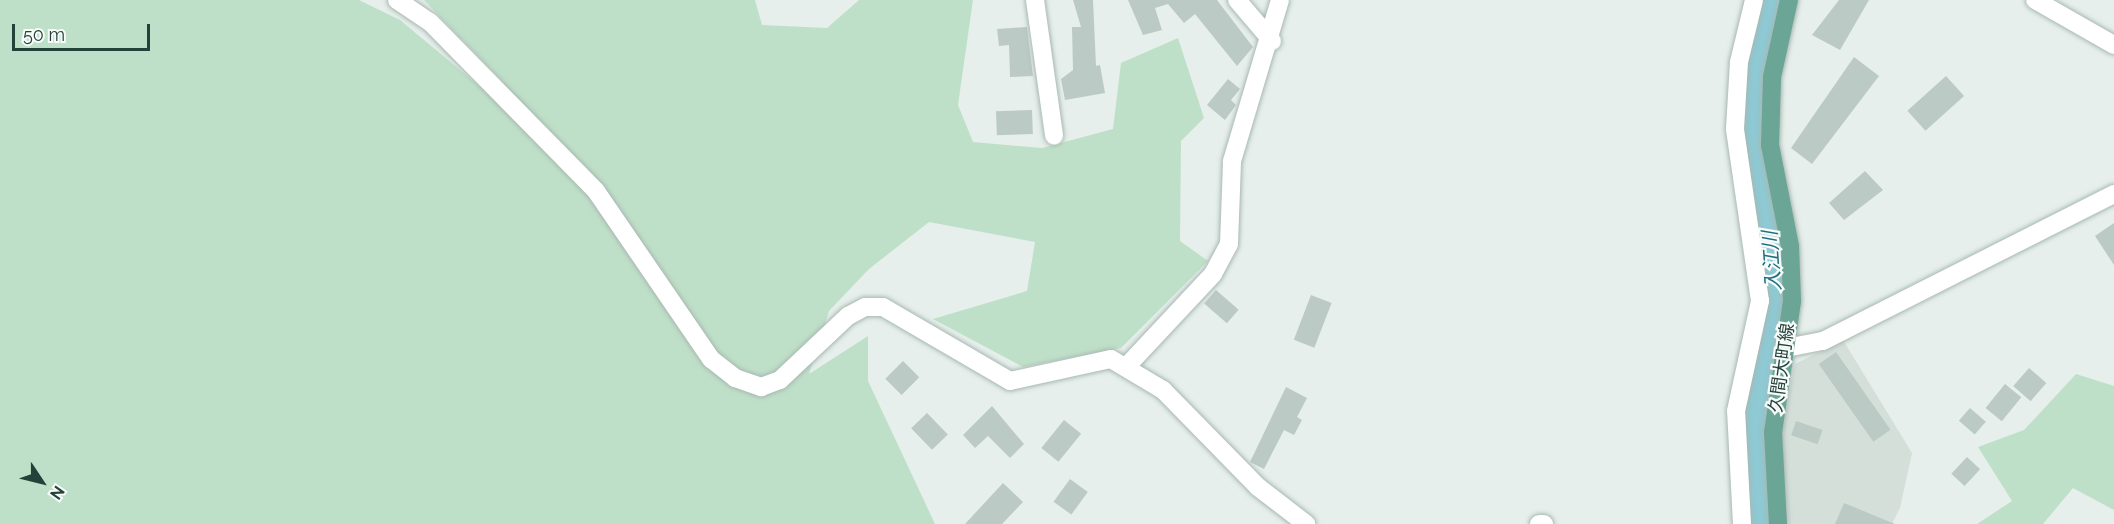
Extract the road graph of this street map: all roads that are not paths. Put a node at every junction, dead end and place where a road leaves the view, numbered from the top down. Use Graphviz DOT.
graph roads {
  1 [pos="397,0"];
  2 [pos="1035,0"];
  3 [pos="1237,0"];
  4 [pos="1280,0"];
  5 [pos="1754,0"];
  6 [pos="1789,0"];
  7 [pos="2036,0"];
  8 [pos="1272,41"];
  9 [pos="2114,45"];
  10 [pos="1054,136"];
  11 [pos="2114,194"];
  12 [pos="1786,348"];
  13 [pos="1127,366"];
  14 [pos="1306,524"];
  15 [pos="1539,524"];
  16 [pos="1544,524"];
  17 [pos="1742,524"];
  18 [pos="1778,524"];
  1 -- 13 [label="street"];
  2 -- 10 [label="street"];
  3 -- 8 [label="street"];
  4 -- 8 [label="street"];
  5 -- 17 [label="street"];
  6 -- 12 [label="main road, 久間大町線"];
  7 -- 9 [label="street"];
  8 -- 13 [label="street"];
  11 -- 12 [label="street"];
  12 -- 18 [label="main road, 久間大町線"];
  13 -- 14 [label="street"];
  15 -- 16 [label="street"];
}
